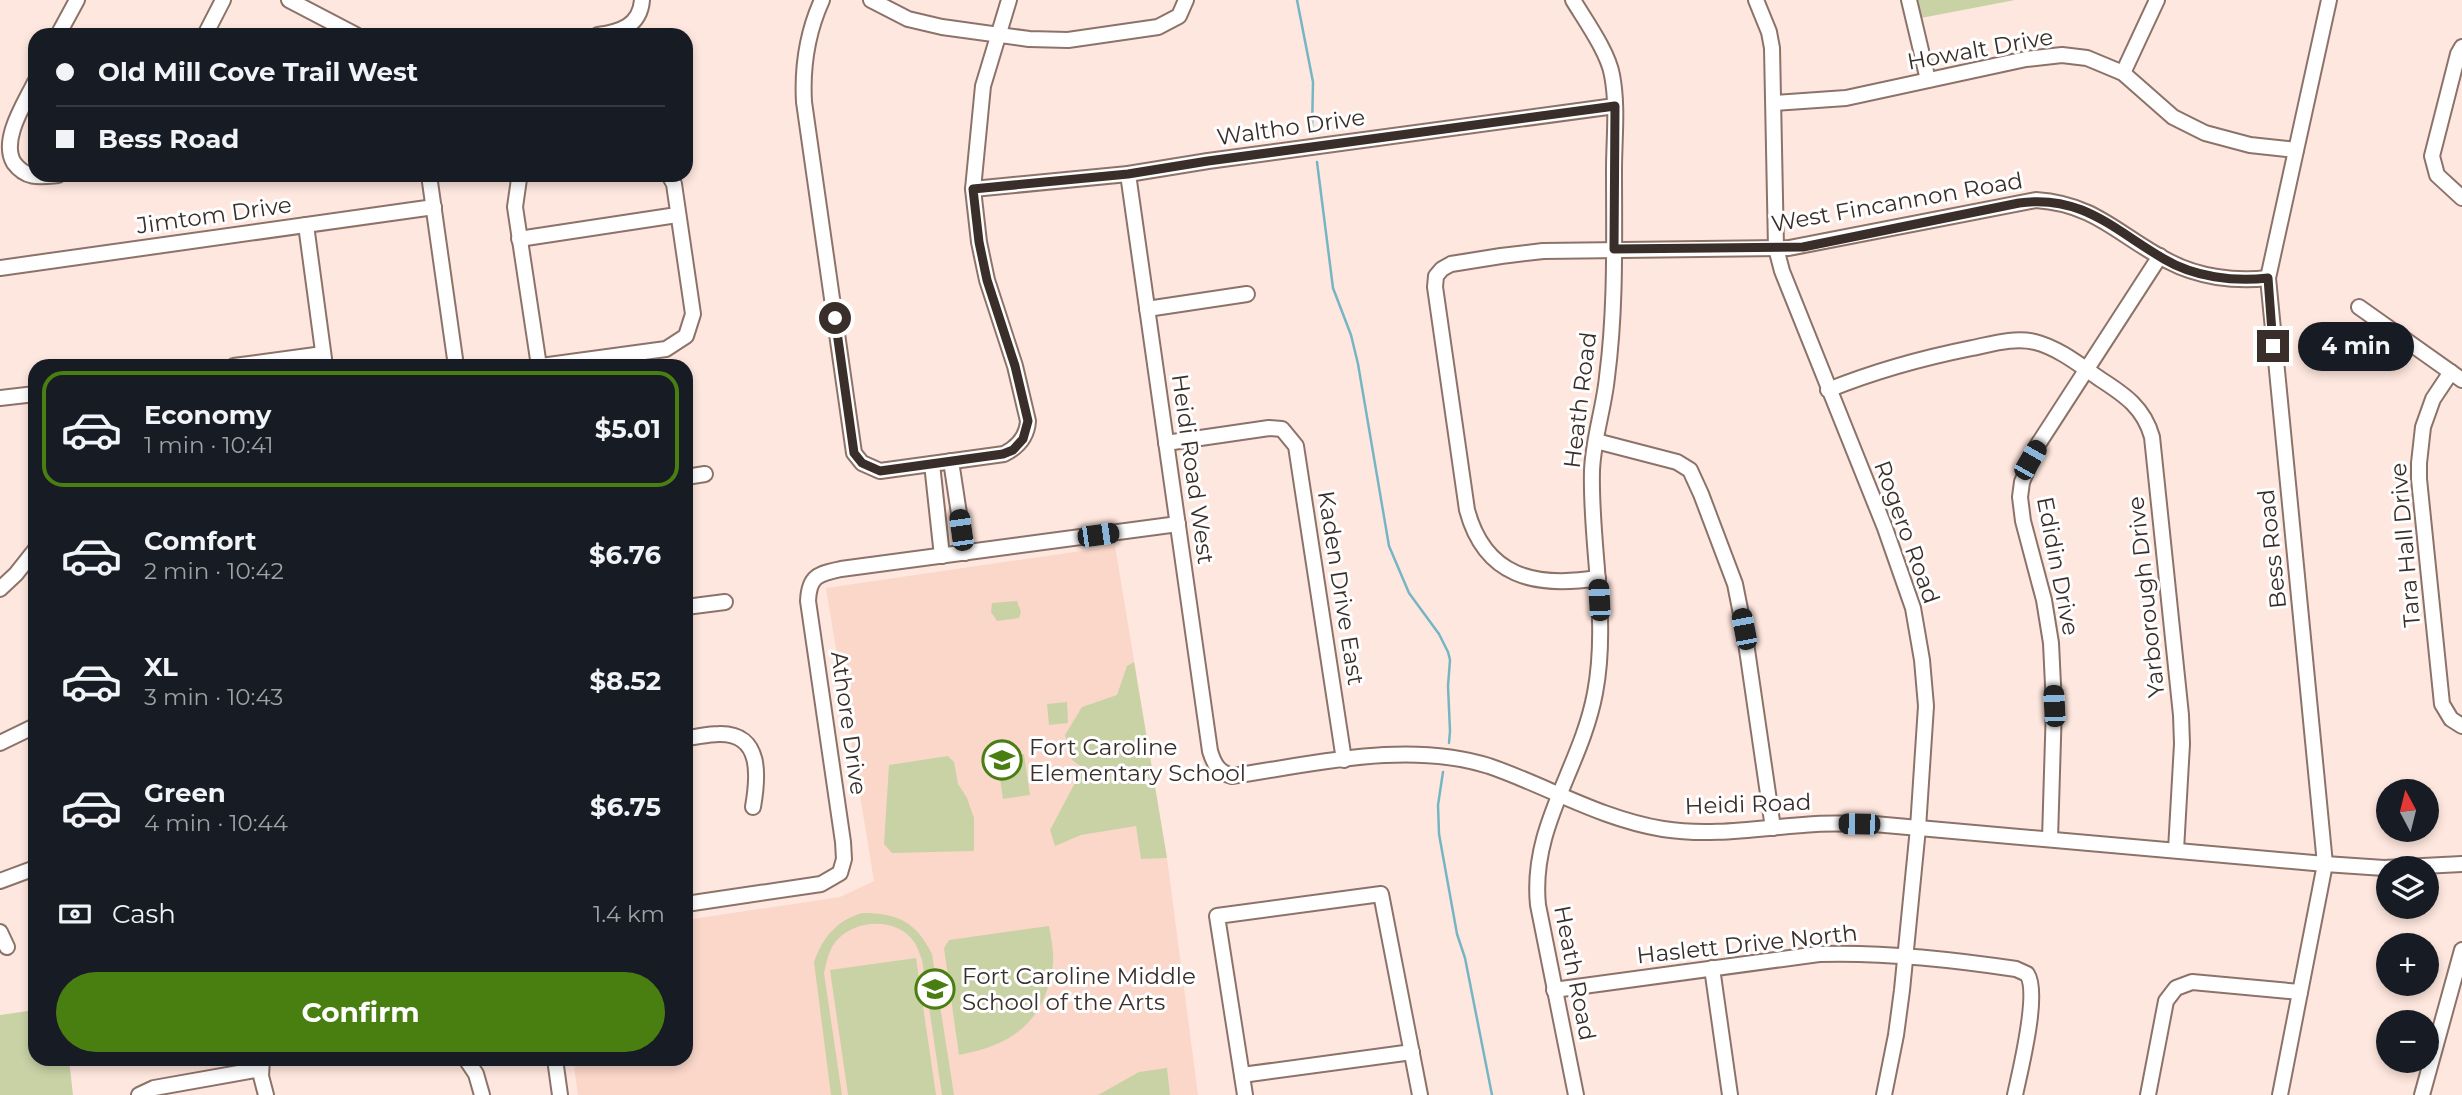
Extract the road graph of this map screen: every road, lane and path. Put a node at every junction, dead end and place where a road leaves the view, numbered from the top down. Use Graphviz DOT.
graph roads {
  1 [pos="76,0"];
  2 [pos="223,0"];
  3 [pos="642,0"];
  4 [pos="822,0"];
  5 [pos="870,0"];
  6 [pos="1009,0"];
  7 [pos="1186,0"];
  8 [pos="1573,0"];
  9 [pos="1756,0"];
  10 [pos="1909,0"];
  11 [pos="2157,0"];
  12 [pos="2329,0"];
  13 [pos="296,1"];
  14 [pos="62,28"];
  15 [pos="209,28"];
  16 [pos="342,28"];
  17 [pos="623,28"];
  18 [pos="999,34"];
  19 [pos="2462,47"];
  20 [pos="2123,73"];
  21 [pos="1928,80"];
  22 [pos="28,97"];
  23 [pos="1774,103"];
  24 [pos="1615,106"];
  25 [pos="2296,150"];
  26 [pos="1128,174"];
  27 [pos="28,175"];
  28 [pos="430,182"];
  29 [pos="519,182"];
  30 [pos="673,182"];
  31 [pos="973,189"];
  32 [pos="2462,198"];
  33 [pos="434,207"];
  34 [pos="677,215"];
  35 [pos="306,225"];
  36 [pos="519,239"];
  37 [pos="1776,248"];
  38 [pos="1614,249"];
  39 [pos="2160,256"];
  40 [pos="0,268"];
  41 [pos="2268,278"];
  42 [pos="1247,294"];
  43 [pos="2359,307"];
  44 [pos="1147,309"];
  45 [pos="324,359"];
  46 [pos="455,359"];
  47 [pos="539,359"];
  48 [pos="592,359"];
  49 [pos="2087,370"];
  50 [pos="2457,376"];
  51 [pos="1828,390"];
  52 [pos="28,395"];
  53 [pos="0,398"];
  54 [pos="1596,441"];
  55 [pos="1166,443"];
  56 [pos="951,461"];
  57 [pos="932,464"];
  58 [pos="705,474"];
  59 [pos="693,476"];
  60 [pos="1178,524"];
  61 [pos="965,552"];
  62 [pos="942,556"];
  63 [pos="28,559"];
  64 [pos="1598,578"];
  65 [pos="0,589"];
  66 [pos="725,602"];
  67 [pos="693,606"];
  68 [pos="2457,723"];
  69 [pos="28,729"];
  70 [pos="693,737"];
  71 [pos="0,743"];
  72 [pos="1344,760"];
  73 [pos="1217,769"];
  74 [pos="1559,796"];
  75 [pos="753,807"];
  76 [pos="1773,828"];
  77 [pos="1918,828"];
  78 [pos="2050,839"];
  79 [pos="2176,850"];
  80 [pos="2325,864"];
  81 [pos="2462,864"];
  82 [pos="28,871"];
  83 [pos="0,881"];
  84 [pos="693,903"];
  85 [pos="0,932"];
  86 [pos="7,947"];
  87 [pos="2462,950"];
  88 [pos="1905,955"];
  89 [pos="1712,968"];
  90 [pos="1554,990"];
  91 [pos="2300,992"];
  92 [pos="1412,1052"];
  93 [pos="252,1066"];
  94 [pos="261,1066"];
  95 [pos="471,1066"];
  96 [pos="556,1066"];
  97 [pos="1242,1075"];
  98 [pos="139,1095"];
  99 [pos="266,1095"];
  100 [pos="482,1095"];
  101 [pos="560,1095"];
  102 [pos="1245,1095"];
  103 [pos="1420,1095"];
  104 [pos="1576,1095"];
  105 [pos="1730,1095"];
  106 [pos="1884,1095"];
  107 [pos="2015,1095"];
  108 [pos="2148,1095"];
  109 [pos="2280,1095"];
  110 [pos="2422,1095"];
  1 -- 14 [label="street"];
  2 -- 15 [label="street"];
  3 -- 17 [label="street"];
  4 -- 57 [label="street"];
  5 -- 18 [label="street"];
  6 -- 18 [label="street"];
  7 -- 18 [label="street"];
  8 -- 24 [label="street, Heath Road"];
  9 -- 23 [label="street, Rogero Road"];
  10 -- 21 [label="street"];
  11 -- 20 [label="street"];
  12 -- 25 [label="street, Bess Road"];
  13 -- 16 [label="street"];
  18 -- 31 [label="street"];
  19 -- 32 [label="street"];
  20 -- 21 [label="street, Howalt Drive"];
  20 -- 25 [label="street, Howalt Drive"];
  21 -- 23 [label="street, Howalt Drive"];
  22 -- 27 [label="street"];
  23 -- 37 [label="street, Rogero Road"];
  24 -- 26 [label="street, Waltho Drive"];
  24 -- 38 [label="street, Heath Road"];
  25 -- 41 [label="street, Bess Road"];
  26 -- 31 [label="street, Waltho Drive"];
  26 -- 44 [label="street, Heidi Road West"];
  28 -- 33 [label="street"];
  29 -- 36 [label="street"];
  30 -- 34 [label="street"];
  31 -- 56 [label="street"];
  33 -- 35 [label="street, Jimtom Drive"];
  33 -- 46 [label="street"];
  34 -- 36 [label="street"];
  34 -- 48 [label="street"];
  35 -- 40 [label="street, Jimtom Drive"];
  35 -- 45 [label="street"];
  36 -- 47 [label="street"];
  37 -- 38 [label="street, West Fincannon Road"];
  37 -- 39 [label="street, West Fincannon Road"];
  37 -- 51 [label="street, Rogero Road"];
  38 -- 54 [label="street, Heath Road"];
  38 -- 64 [label="street, West Fincannon Road"];
  39 -- 41 [label="street, West Fincannon Road"];
  39 -- 49 [label="street, Edidin Drive"];
  41 -- 80 [label="street, Bess Road"];
  42 -- 44 [label="street"];
  43 -- 50 [label="street"];
  44 -- 55 [label="street, Heidi Road West"];
  49 -- 51 [label="street, Yarborough Drive"];
  49 -- 78 [label="street, Edidin Drive"];
  49 -- 79 [label="street, Yarborough Drive"];
  50 -- 68 [label="street, Tara Hall Drive"];
  51 -- 77 [label="street, Rogero Road"];
  52 -- 53 [label="street"];
  54 -- 64 [label="street, Heath Road"];
  54 -- 76 [label="street"];
  55 -- 60 [label="street, Heidi Road West"];
  55 -- 72 [label="street, Kaden Drive East"];
  56 -- 57 [label="street"];
  56 -- 61 [label="street"];
  57 -- 62 [label="street"];
  58 -- 59 [label="street"];
  60 -- 61 [label="street"];
  60 -- 73 [label="street, Heidi Road West"];
  61 -- 62 [label="street"];
  62 -- 84 [label="street, Athore Drive"];
  63 -- 65 [label="street"];
  64 -- 74 [label="street, Heath Road"];
  66 -- 67 [label="street"];
  69 -- 71 [label="street"];
  70 -- 75 [label="street"];
  72 -- 73 [label="street, Heidi Road"];
  72 -- 74 [label="street, Heidi Road"];
  74 -- 76 [label="street, Heidi Road"];
  74 -- 90 [label="street, Heath Road"];
  76 -- 77 [label="street, Heidi Road"];
  77 -- 78 [label="street, Heidi Road"];
  77 -- 88 [label="street, Rogero Road"];
  78 -- 79 [label="street, Heidi Road"];
  79 -- 80 [label="street, Heidi Road"];
  80 -- 81 [label="street, Heidi Road"];
  80 -- 91 [label="street, Bess Road"];
  82 -- 83 [label="street"];
  85 -- 86 [label="street"];
  87 -- 110 [label="street"];
  88 -- 89 [label="street, Haslett Drive North"];
  88 -- 106 [label="street, Rogero Road"];
  88 -- 107 [label="street, Haslett Drive North"];
  89 -- 90 [label="street, Haslett Drive North"];
  89 -- 105 [label="street"];
  90 -- 104 [label="street, Heath Road"];
  91 -- 108 [label="street"];
  91 -- 109 [label="street, Bess Road"];
  92 -- 97 [label="street"];
  92 -- 97 [label="street"];
  92 -- 103 [label="street"];
  93 -- 98 [label="street"];
  94 -- 99 [label="street"];
  95 -- 100 [label="street"];
  96 -- 101 [label="street"];
  97 -- 102 [label="street"];
}
